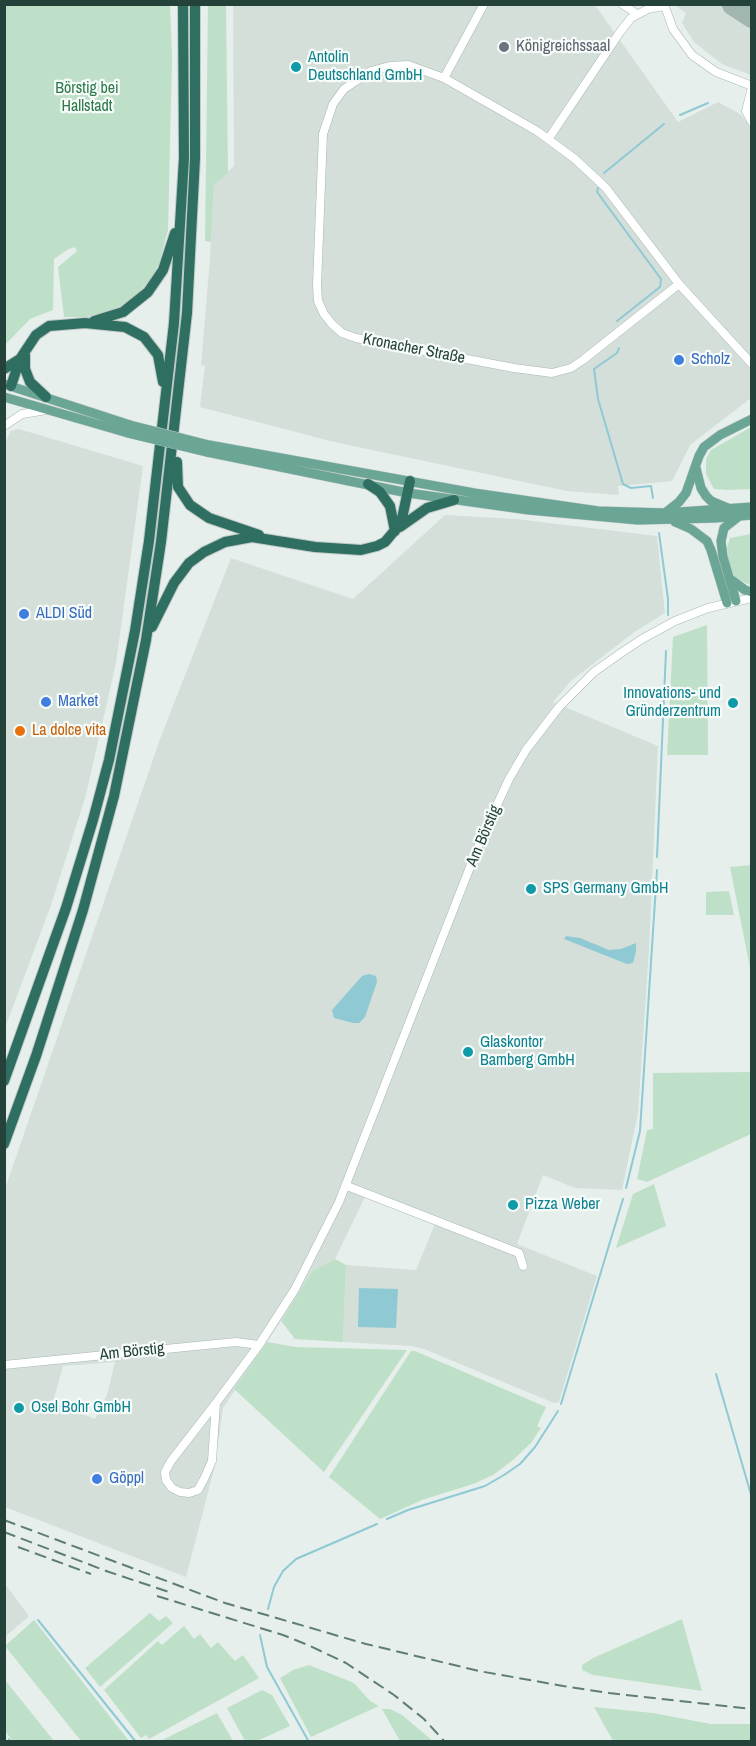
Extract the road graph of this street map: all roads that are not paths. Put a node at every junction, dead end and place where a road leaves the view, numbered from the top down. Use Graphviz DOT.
graph roads {
  1 [pos="183,4"];
  2 [pos="195,4"];
  3 [pos="484,4"];
  4 [pos="622,4"];
  5 [pos="664,5"];
  6 [pos="637,14"];
  7 [pos="444,78"];
  8 [pos="752,86"];
  9 [pos="752,122"];
  10 [pos="549,138"];
  11 [pos="182,205"];
  12 [pos="679,284"];
  13 [pos="85,323"];
  14 [pos="23,354"];
  15 [pos="752,364"];
  16 [pos="4,369"];
  17 [pos="8,385"];
  18 [pos="46,397"];
  19 [pos="5,400"];
  20 [pos="47,410"];
  21 [pos="164,412"];
  22 [pos="750,418"];
  23 [pos="4,426"];
  24 [pos="129,429"];
  25 [pos="174,430"];
  26 [pos="208,449"];
  27 [pos="696,465"];
  28 [pos="410,481"];
  29 [pos="368,484"];
  30 [pos="408,493"];
  31 [pos="454,500"];
  32 [pos="752,507"];
  33 [pos="735,513"];
  34 [pos="752,515"];
  35 [pos="668,517"];
  36 [pos="395,531"];
  37 [pos="273,539"];
  38 [pos="730,579"];
  39 [pos="752,592"];
  40 [pos="752,598"];
  41 [pos="732,602"];
  42 [pos="146,640"];
  43 [pos="4,1081"];
  44 [pos="4,1144"];
  45 [pos="347,1186"];
  46 [pos="524,1266"];
  47 [pos="259,1345"];
  48 [pos="4,1365"];
  49 [pos="216,1403"];
  1 -- 11 [label="highway"];
  2 -- 25 [label="highway"];
  3 -- 7 [label="street"];
  4 -- 6 [label="street"];
  5 -- 6 [label="street"];
  5 -- 8 [label="street"];
  6 -- 10 [label="street"];
  7 -- 10 [label="street, Kronacher Straße"];
  7 -- 12 [label="street, Kronacher Straße"];
  8 -- 9 [label="street"];
  10 -- 12 [label="street, Kronacher Straße"];
  11 -- 13 [label="highway"];
  11 -- 21 [label="highway"];
  12 -- 15 [label="street, Kronacher Straße"];
  13 -- 14 [label="highway"];
  13 -- 21 [label="highway"];
  14 -- 16 [label="highway"];
  14 -- 17 [label="highway"];
  14 -- 18 [label="highway"];
  17 -- 18 [label="main road"];
  17 -- 19 [label="main road"];
  18 -- 24 [label="main road"];
  19 -- 20 [label="main road"];
  20 -- 23 [label="street"];
  20 -- 24 [label="main road"];
  21 -- 43 [label="highway"];
  22 -- 27 [label="main road"];
  24 -- 26 [label="main road, bridge"];
  25 -- 37 [label="highway"];
  25 -- 42 [label="highway"];
  26 -- 28 [label="main road"];
  26 -- 29 [label="main road"];
  27 -- 33 [label="main road"];
  27 -- 35 [label="main road"];
  28 -- 30 [label="highway"];
  28 -- 35 [label="main road"];
  29 -- 30 [label="main road"];
  29 -- 36 [label="highway"];
  30 -- 31 [label="main road"];
  30 -- 36 [label="highway"];
  31 -- 35 [label="main road"];
  31 -- 36 [label="highway"];
  32 -- 33 [label="main road"];
  33 -- 34 [label="main road"];
  33 -- 35 [label="main road"];
  33 -- 38 [label="main road"];
  35 -- 41 [label="main road"];
  36 -- 37 [label="highway"];
  37 -- 42 [label="highway"];
  38 -- 39 [label="main road"];
  38 -- 41 [label="main road"];
  40 -- 41 [label="street, Am Börstig"];
  41 -- 45 [label="street, Am Börstig"];
  42 -- 44 [label="highway"];
  45 -- 46 [label="street"];
  45 -- 47 [label="street, Am Börstig"];
  47 -- 48 [label="street, Am Börstig"];
  47 -- 49 [label="street, Am Börstig"];
  49 -- 49 [label="street, Am Börstig"];
}
